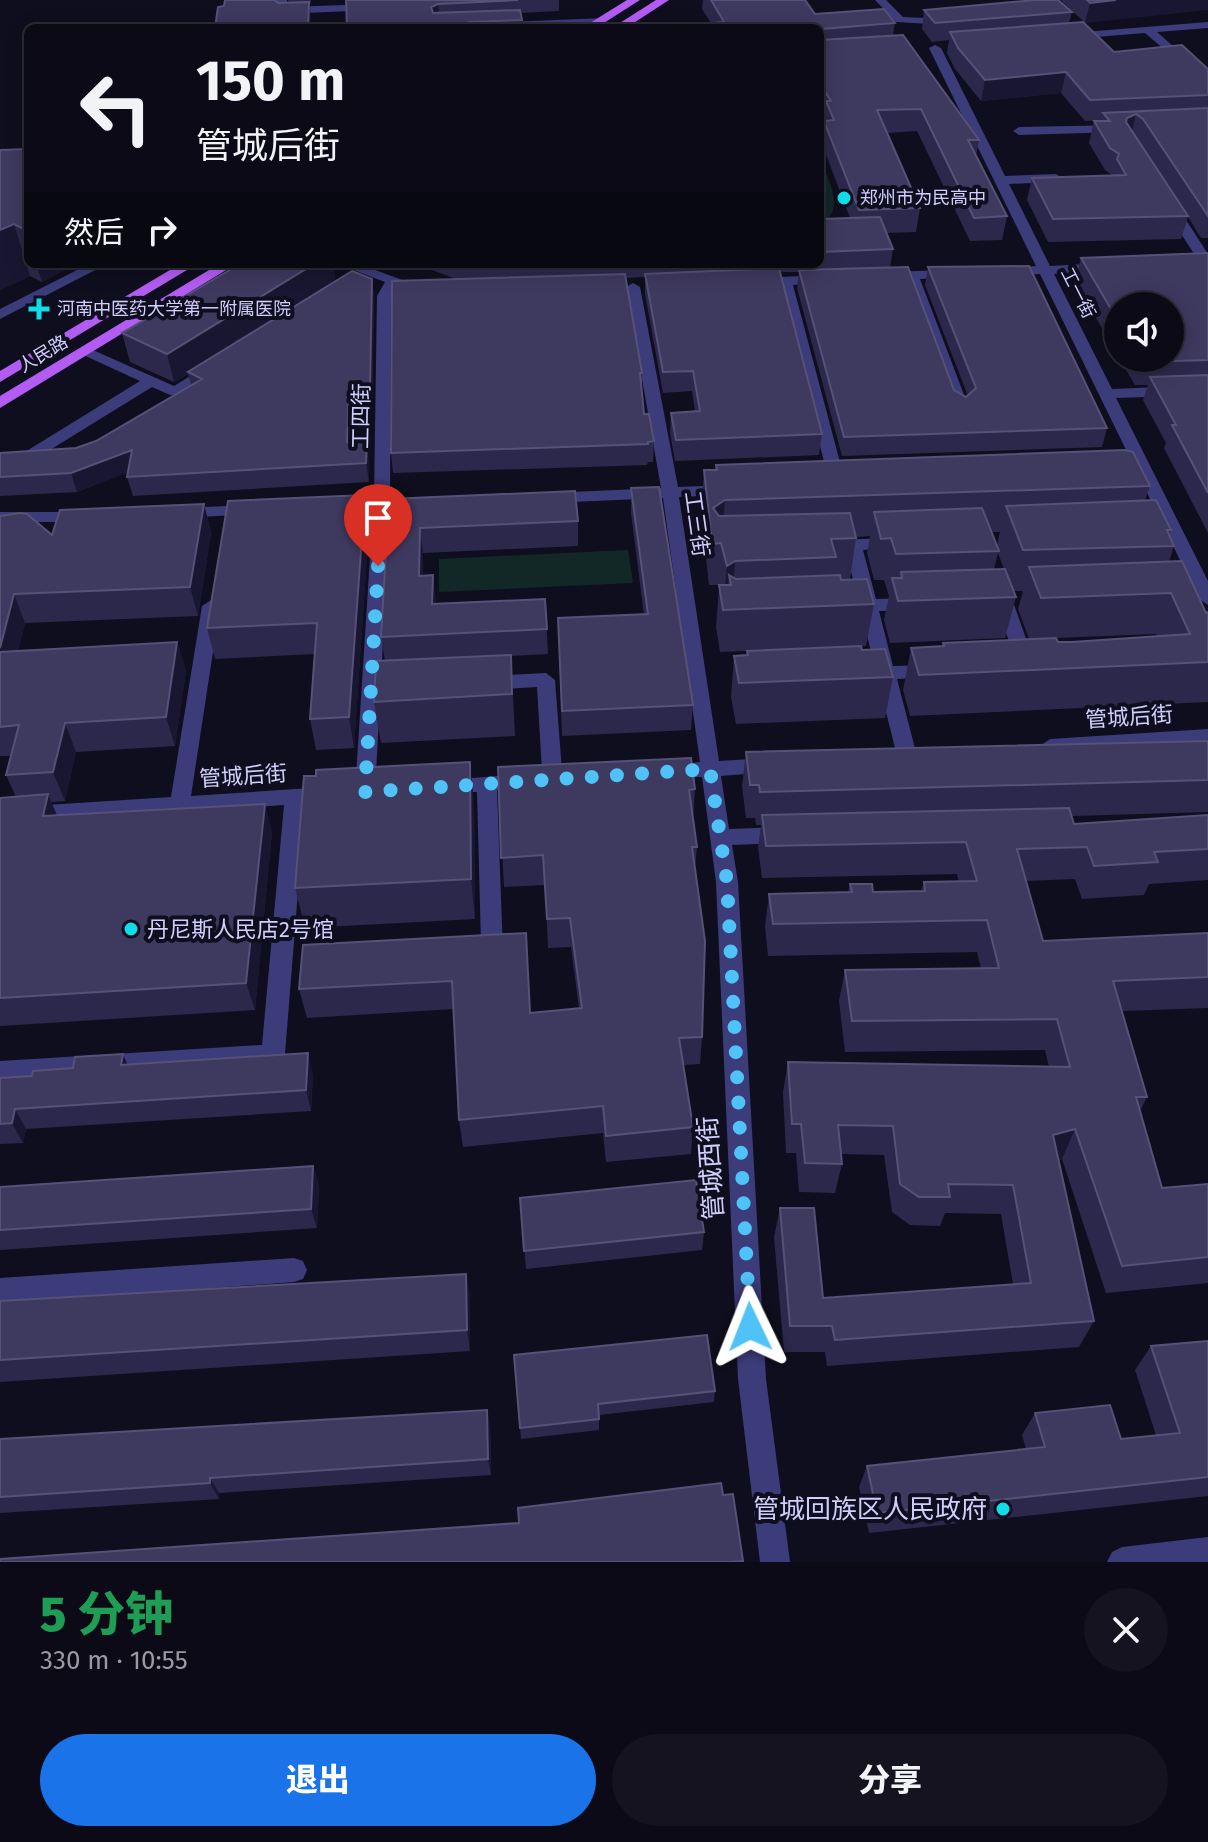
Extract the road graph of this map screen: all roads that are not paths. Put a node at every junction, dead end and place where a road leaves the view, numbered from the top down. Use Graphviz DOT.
graph roads {
  1 [pos="282,0"];
  2 [pos="635,0"];
  3 [pos="664,0"];
  4 [pos="880,0"];
  5 [pos="362,4"];
  6 [pos="394,6"];
  7 [pos="601,20"];
  8 [pos="967,21"];
  9 [pos="520,24"];
  10 [pos="594,24"];
  11 [pos="625,24"];
  12 [pos="1208,25"];
  13 [pos="1148,30"];
  14 [pos="1057,37"];
  15 [pos="935,48"];
  16 [pos="1208,83"];
  17 [pos="1128,128"];
  18 [pos="1019,131"];
  19 [pos="1075,178"];
  20 [pos="1000,180"];
  21 [pos="1160,191"];
  22 [pos="1203,263"];
  23 [pos="1118,267"];
  24 [pos="92,268"];
  25 [pos="183,268"];
  26 [pos="222,268"];
  27 [pos="350,268"];
  28 [pos="1044,270"];
  29 [pos="911,275"];
  30 [pos="863,277"];
  31 [pos="848,278"];
  32 [pos="392,281"];
  33 [pos="785,281"];
  34 [pos="739,283"];
  35 [pos="633,287"];
  36 [pos="427,290"];
  37 [pos="0,315"];
  38 [pos="86,351"];
  39 [pos="226,360"];
  40 [pos="0,377"];
  41 [pos="151,381"];
  42 [pos="1208,390"];
  43 [pos="1106,394"];
  44 [pos="0,403"];
  45 [pos="961,408"];
  46 [pos="12,467"];
  47 [pos="838,485"];
  48 [pos="747,489"];
  49 [pos="670,492"];
  50 [pos="534,498"];
  51 [pos="427,503"];
  52 [pos="382,505"];
  53 [pos="320,507"];
  54 [pos="273,509"];
  55 [pos="165,514"];
  56 [pos="104,516"];
  57 [pos="0,517"];
  58 [pos="910,542"];
  59 [pos="853,545"];
  60 [pos="809,546"];
  61 [pos="1200,569"];
  62 [pos="995,576"];
  63 [pos="214,588"];
  64 [pos="1208,599"];
  65 [pos="928,603"];
  66 [pos="869,606"];
  67 [pos="823,607"];
  68 [pos="1027,667"];
  69 [pos="949,670"];
  70 [pos="886,673"];
  71 [pos="855,674"];
  72 [pos="467,684"];
  73 [pos="1208,736"];
  74 [pos="1034,747"];
  75 [pos="908,756"];
  76 [pos="786,764"];
  77 [pos="710,769"];
  78 [pos="647,773"];
  79 [pos="487,784"];
  80 [pos="426,788"];
  81 [pos="372,792"];
  82 [pos="295,797"];
  83 [pos="180,804"];
  84 [pos="0,816"];
  85 [pos="800,835"];
  86 [pos="720,837"];
  87 [pos="462,953"];
  88 [pos="0,1071"];
  89 [pos="294,1270"];
  90 [pos="0,1291"];
  91 [pos="1208,1552"];
  92 [pos="775,1562"];
  93 [pos="1122,1562"];
  1 -- 5 [label="street"];
  2 -- 7 [label="main road"];
  3 -- 11 [label="main road"];
  4 -- 8 [label="street"];
  5 -- 6 [label="street"];
  7 -- 9 [label="street"];
  7 -- 10 [label="main road"];
  12 -- 13 [label="street"];
  13 -- 14 [label="street"];
  13 -- 16 [label="street"];
  15 -- 20 [label="street, 工一街"];
  17 -- 18 [label="street"];
  19 -- 20 [label="street"];
  20 -- 28 [label="street, 工一街"];
  21 -- 22 [label="street"];
  23 -- 28 [label="street"];
  24 -- 37 [label="street"];
  25 -- 40 [label="main road, 人民路"];
  26 -- 38 [label="main road, 人民路"];
  27 -- 32 [label="street"];
  28 -- 29 [label="street"];
  28 -- 43 [label="street, 工一街"];
  29 -- 30 [label="street"];
  29 -- 45 [label="street"];
  31 -- 33 [label="street"];
  32 -- 36 [label="street"];
  32 -- 52 [label="street, 工四街"];
  33 -- 34 [label="street"];
  33 -- 47 [label="street"];
  35 -- 49 [label="street, 工三街"];
  38 -- 41 [label="street"];
  38 -- 44 [label="main road, 人民路"];
  39 -- 41 [label="street"];
  41 -- 46 [label="street"];
  42 -- 43 [label="street"];
  43 -- 61 [label="street, 工一街"];
  48 -- 49 [label="street"];
  49 -- 50 [label="street"];
  49 -- 77 [label="street, 工三街"];
  51 -- 52 [label="street"];
  52 -- 53 [label="street"];
  52 -- 81 [label="street, 工四街"];
  54 -- 55 [label="street"];
  56 -- 57 [label="street"];
  58 -- 59 [label="street"];
  59 -- 60 [label="street"];
  59 -- 66 [label="street"];
  61 -- 64 [label="street, 工一街"];
  62 -- 68 [label="street"];
  63 -- 83 [label="street"];
  65 -- 66 [label="street"];
  66 -- 67 [label="street"];
  66 -- 70 [label="street"];
  69 -- 70 [label="street"];
  70 -- 71 [label="street"];
  70 -- 75 [label="street"];
  72 -- 79 [label="street"];
  73 -- 74 [label="street, 管城后街"];
  76 -- 77 [label="street"];
  77 -- 78 [label="street"];
  77 -- 86 [label="street, 管城西街"];
  79 -- 80 [label="street"];
  79 -- 87 [label="street"];
  81 -- 82 [label="street, 管城后街"];
  82 -- 83 [label="street, 管城后街"];
  82 -- 88 [label="street"];
  83 -- 84 [label="street, 管城后街"];
  85 -- 86 [label="street"];
  86 -- 92 [label="street, 管城西街"];
  89 -- 90 [label="street"];
  91 -- 93 [label="street"];
}
